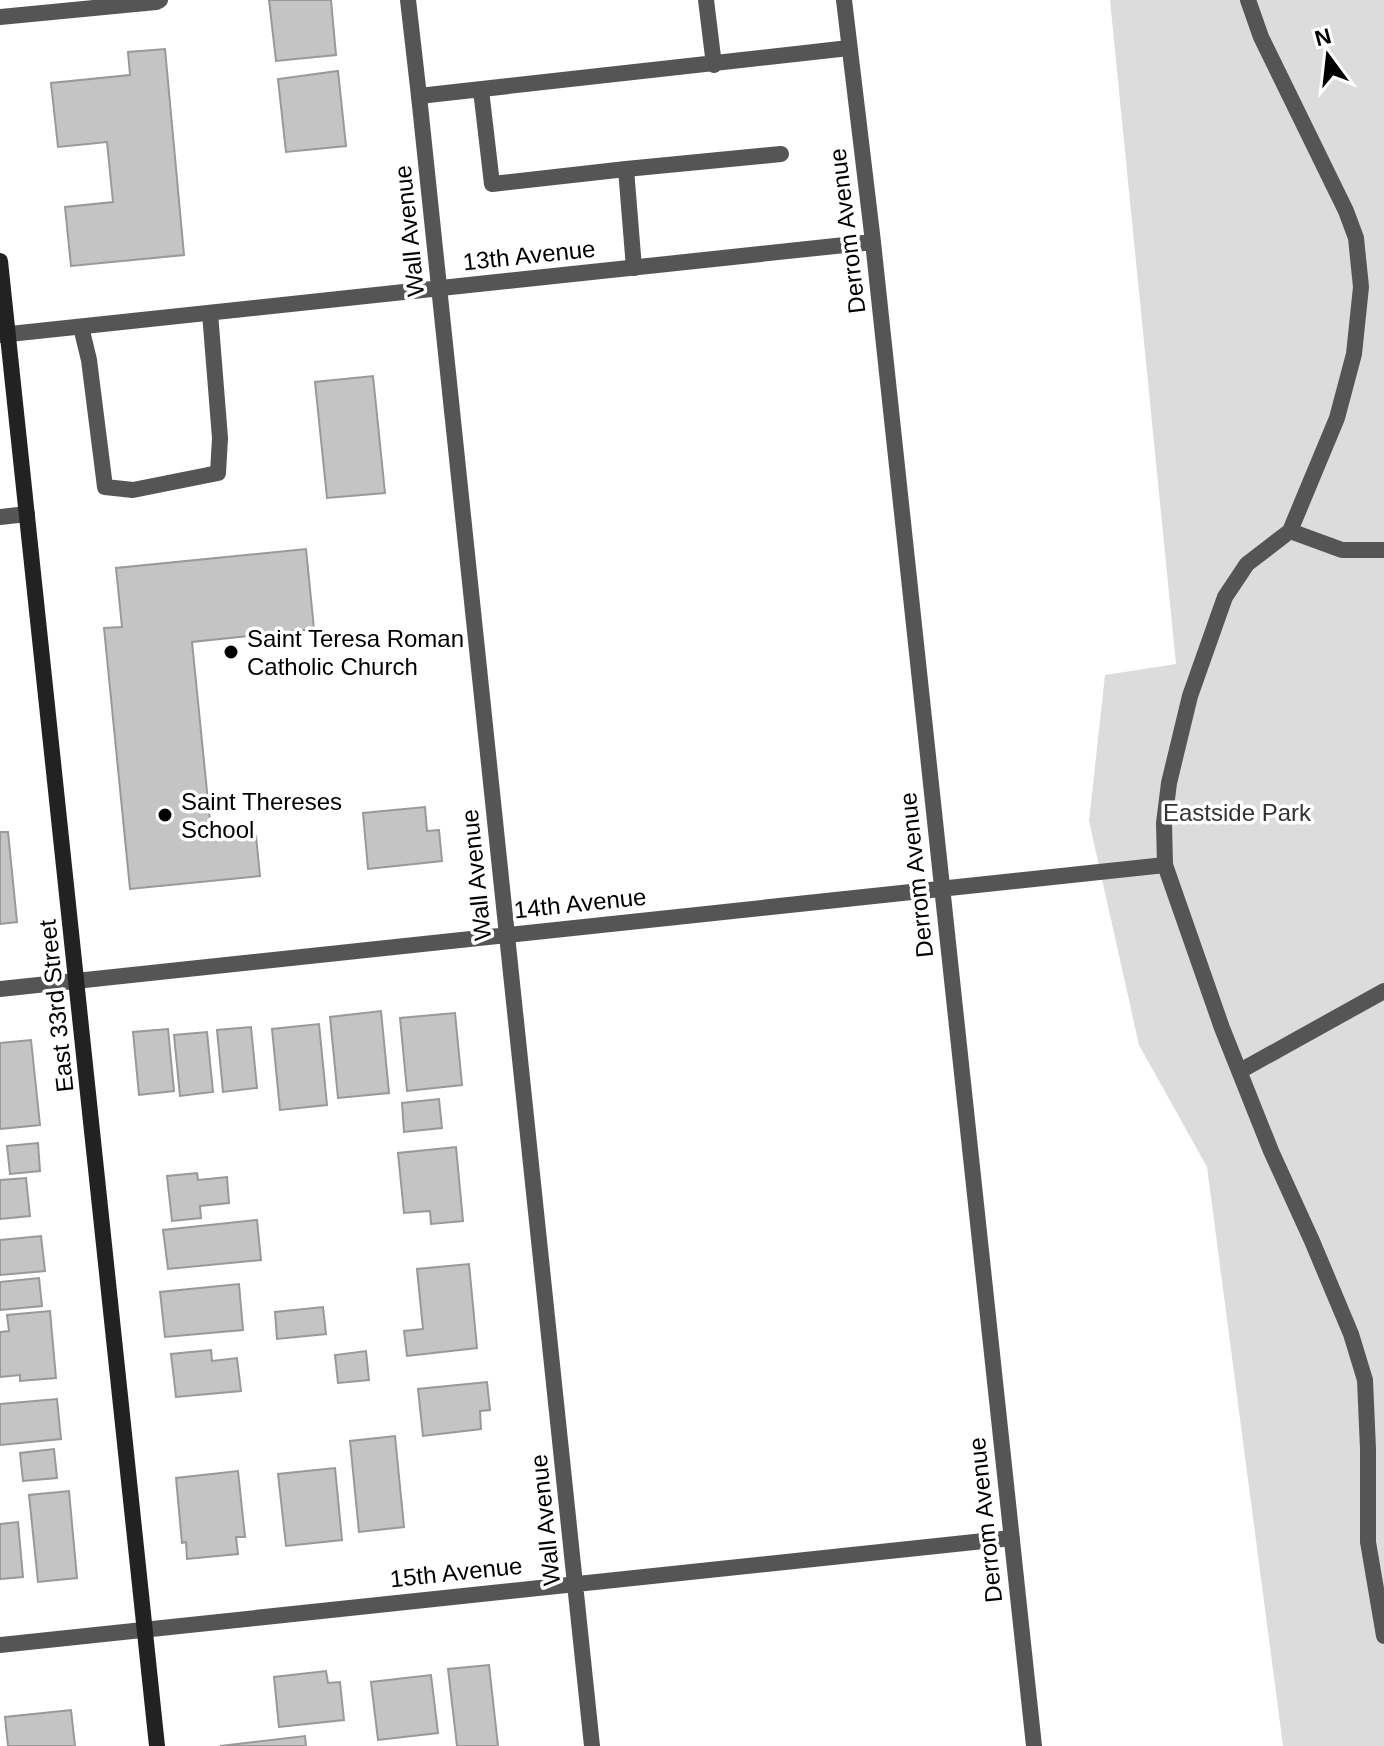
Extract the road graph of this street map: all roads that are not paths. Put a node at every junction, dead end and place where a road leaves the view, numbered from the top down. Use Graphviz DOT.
graph roads {
  1 [pos="160,0"];
  2 [pos="408,0"];
  3 [pos="706,0"];
  4 [pos="844,0"];
  5 [pos="1248,0"];
  6 [pos="0,17"];
  7 [pos="849,48"];
  8 [pos="714,65"];
  9 [pos="481,90"];
  10 [pos="419,96"];
  11 [pos="781,154"];
  12 [pos="626,169"];
  13 [pos="873,242"];
  14 [pos="0,261"];
  15 [pos="634,268"];
  16 [pos="439,289"];
  17 [pos="210,313"];
  18 [pos="81,327"];
  19 [pos="4,335"];
  20 [pos="27,514"];
  21 [pos="0,517"];
  22 [pos="1290,531"];
  23 [pos="1384,550"];
  24 [pos="1165,865"];
  25 [pos="941,889"];
  26 [pos="506,935"];
  27 [pos="77,980"];
  28 [pos="0,989"];
  29 [pos="1384,991"];
  30 [pos="1240,1071"];
  31 [pos="1012,1538"];
  32 [pos="576,1584"];
  33 [pos="144,1629"];
  34 [pos="1384,1636"];
  35 [pos="0,1645"];
  36 [pos="157,1746"];
  37 [pos="592,1746"];
  38 [pos="1034,1746"];
  1 -- 6 [label="street"];
  2 -- 10 [label="street, Wall Avenue"];
  3 -- 8 [label="street"];
  4 -- 7 [label="street, Derrom Avenue"];
  5 -- 22 [label="street"];
  7 -- 8 [label="street"];
  7 -- 13 [label="street, Derrom Avenue"];
  8 -- 9 [label="street"];
  9 -- 10 [label="street"];
  9 -- 12 [label="street"];
  10 -- 16 [label="street, Wall Avenue"];
  11 -- 12 [label="street"];
  12 -- 15 [label="street"];
  13 -- 15 [label="street, 13th Avenue"];
  13 -- 25 [label="street, Derrom Avenue"];
  14 -- 19 [label="main road, East 33rd Street"];
  15 -- 16 [label="street, 13th Avenue"];
  16 -- 17 [label="street, 13th Avenue"];
  16 -- 26 [label="street, Wall Avenue"];
  17 -- 18 [label="street, 13th Avenue"];
  17 -- 18 [label="street"];
  18 -- 19 [label="street, 13th Avenue"];
  19 -- 20 [label="main road, East 33rd Street"];
  20 -- 21 [label="street"];
  20 -- 27 [label="main road, East 33rd Street"];
  22 -- 23 [label="street"];
  22 -- 24 [label="street"];
  24 -- 25 [label="street, 14th Avenue"];
  24 -- 30 [label="street"];
  25 -- 26 [label="street, 14th Avenue"];
  25 -- 31 [label="street, Derrom Avenue"];
  26 -- 27 [label="street, 14th Avenue"];
  26 -- 32 [label="street, Wall Avenue"];
  27 -- 28 [label="street, 14th Avenue"];
  27 -- 33 [label="main road, East 33rd Street"];
  29 -- 30 [label="street"];
  30 -- 34 [label="street"];
  31 -- 32 [label="street, 15th Avenue"];
  31 -- 38 [label="street, Derrom Avenue"];
  32 -- 33 [label="street, 15th Avenue"];
  32 -- 37 [label="street, Wall Avenue"];
  33 -- 35 [label="street, 15th Avenue"];
  33 -- 36 [label="main road, East 33rd Street"];
}
